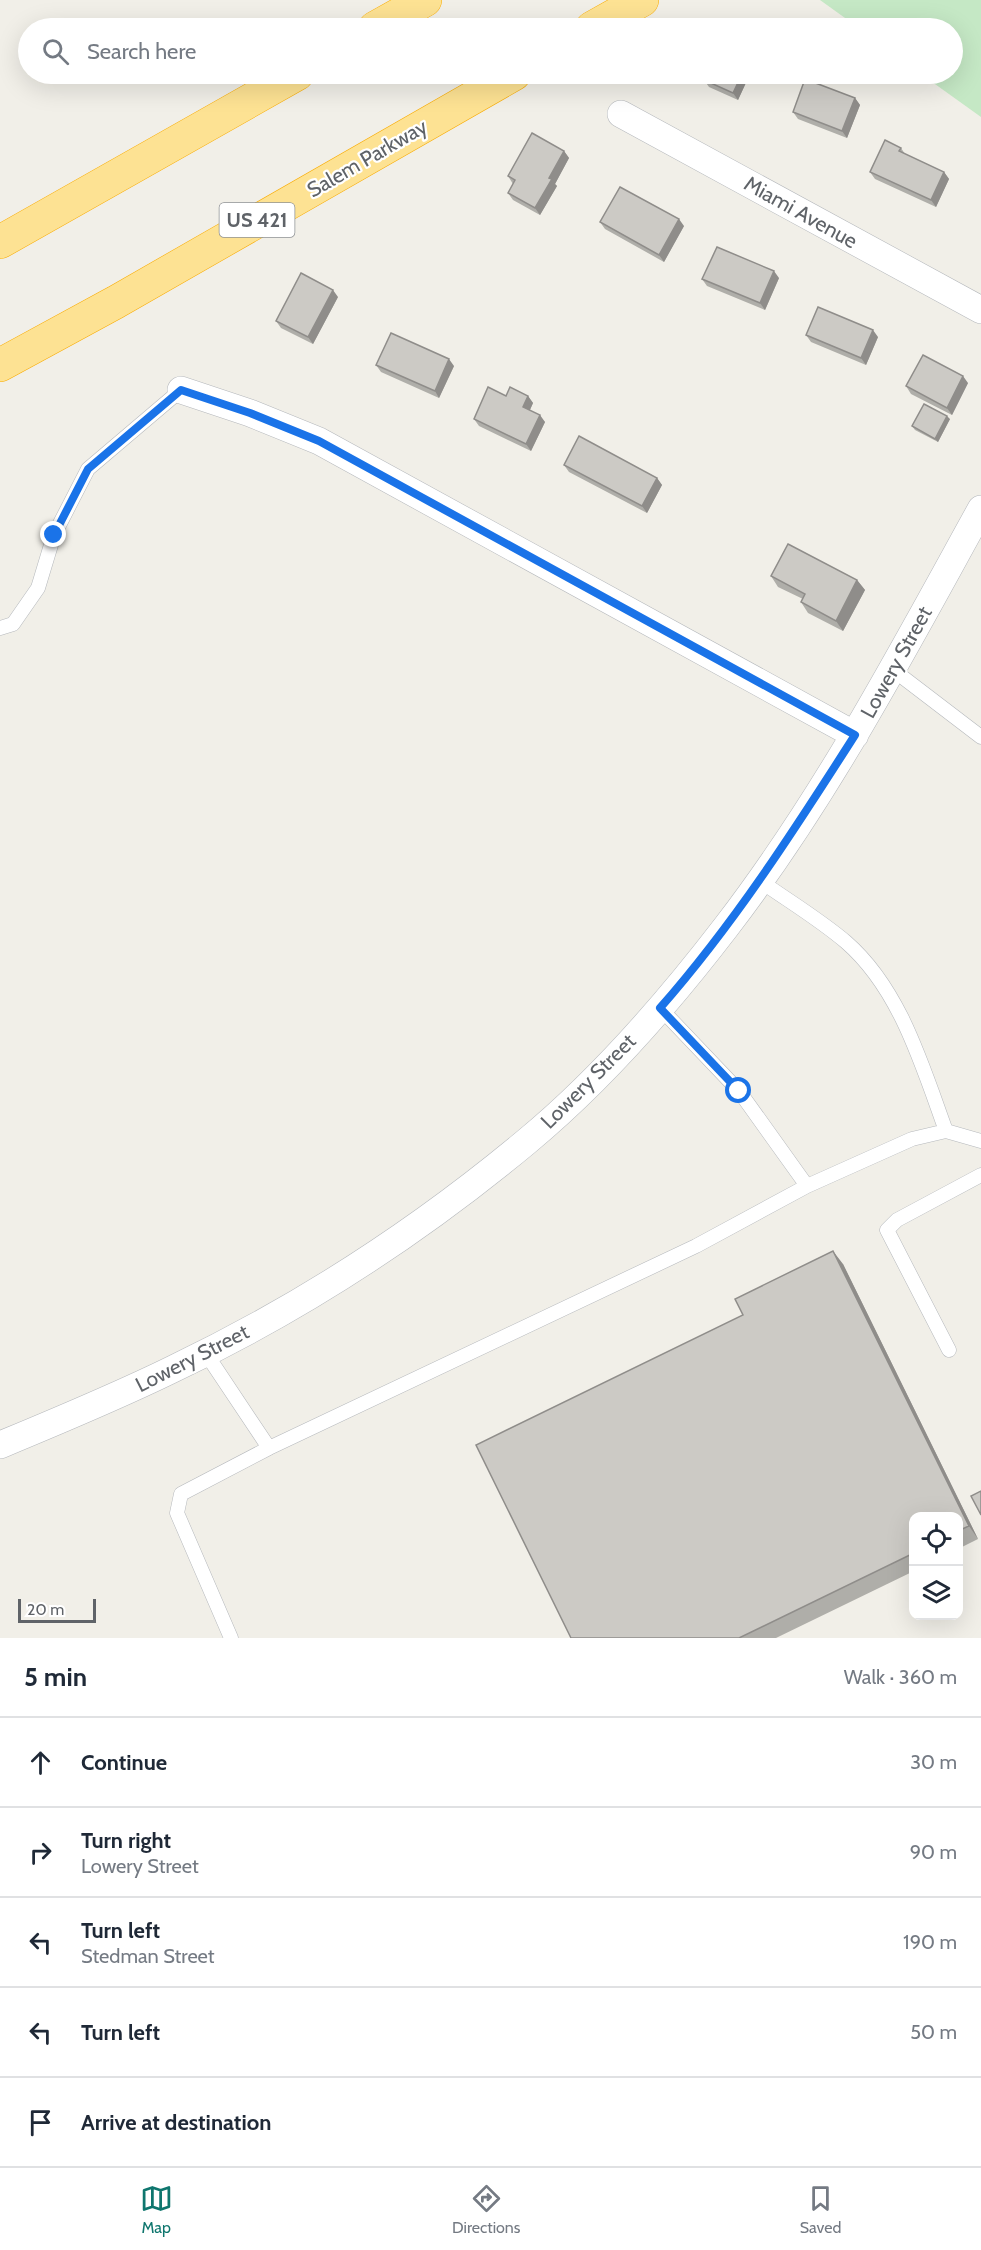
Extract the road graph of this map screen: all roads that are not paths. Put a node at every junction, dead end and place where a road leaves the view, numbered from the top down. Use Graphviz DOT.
graph roads {
  1 [pos="425,0"];
  2 [pos="642,0"];
  3 [pos="393,18"];
  4 [pos="610,18"];
  5 [pos="279,84"];
  6 [pos="497,84"];
  7 [pos="621,114"];
  8 [pos="0,242"];
  9 [pos="981,310"];
  10 [pos="0,365"];
  11 [pos="181,390"];
  12 [pos="981,509"];
  13 [pos="0,628"];
  14 [pos="892,669"];
  15 [pos="855,735"];
  16 [pos="981,736"];
  17 [pos="759,880"];
  18 [pos="660,1008"];
  19 [pos="946,1131"];
  20 [pos="981,1141"];
  21 [pos="981,1175"];
  22 [pos="807,1186"];
  23 [pos="949,1350"];
  24 [pos="205,1352"];
  25 [pos="0,1445"];
  26 [pos="269,1448"];
  27 [pos="231,1638"];
  1 -- 3 [label="highway"];
  2 -- 4 [label="highway"];
  5 -- 8 [label="highway"];
  6 -- 10 [label="highway, Salem Parkway / US 421"];
  7 -- 9 [label="street, Miami Avenue"];
  11 -- 13 [label="lane"];
  11 -- 15 [label="street"];
  12 -- 14 [label="street, Lowery Street"];
  14 -- 15 [label="street, Lowery Street"];
  14 -- 16 [label="lane"];
  15 -- 17 [label="street, Lowery Street"];
  17 -- 18 [label="street, Lowery Street"];
  17 -- 19 [label="lane"];
  18 -- 22 [label="lane"];
  18 -- 24 [label="street, Lowery Street"];
  19 -- 20 [label="lane"];
  19 -- 22 [label="lane"];
  21 -- 23 [label="lane"];
  22 -- 26 [label="lane"];
  24 -- 25 [label="street, Lowery Street"];
  24 -- 26 [label="lane"];
  26 -- 27 [label="lane"];
}
